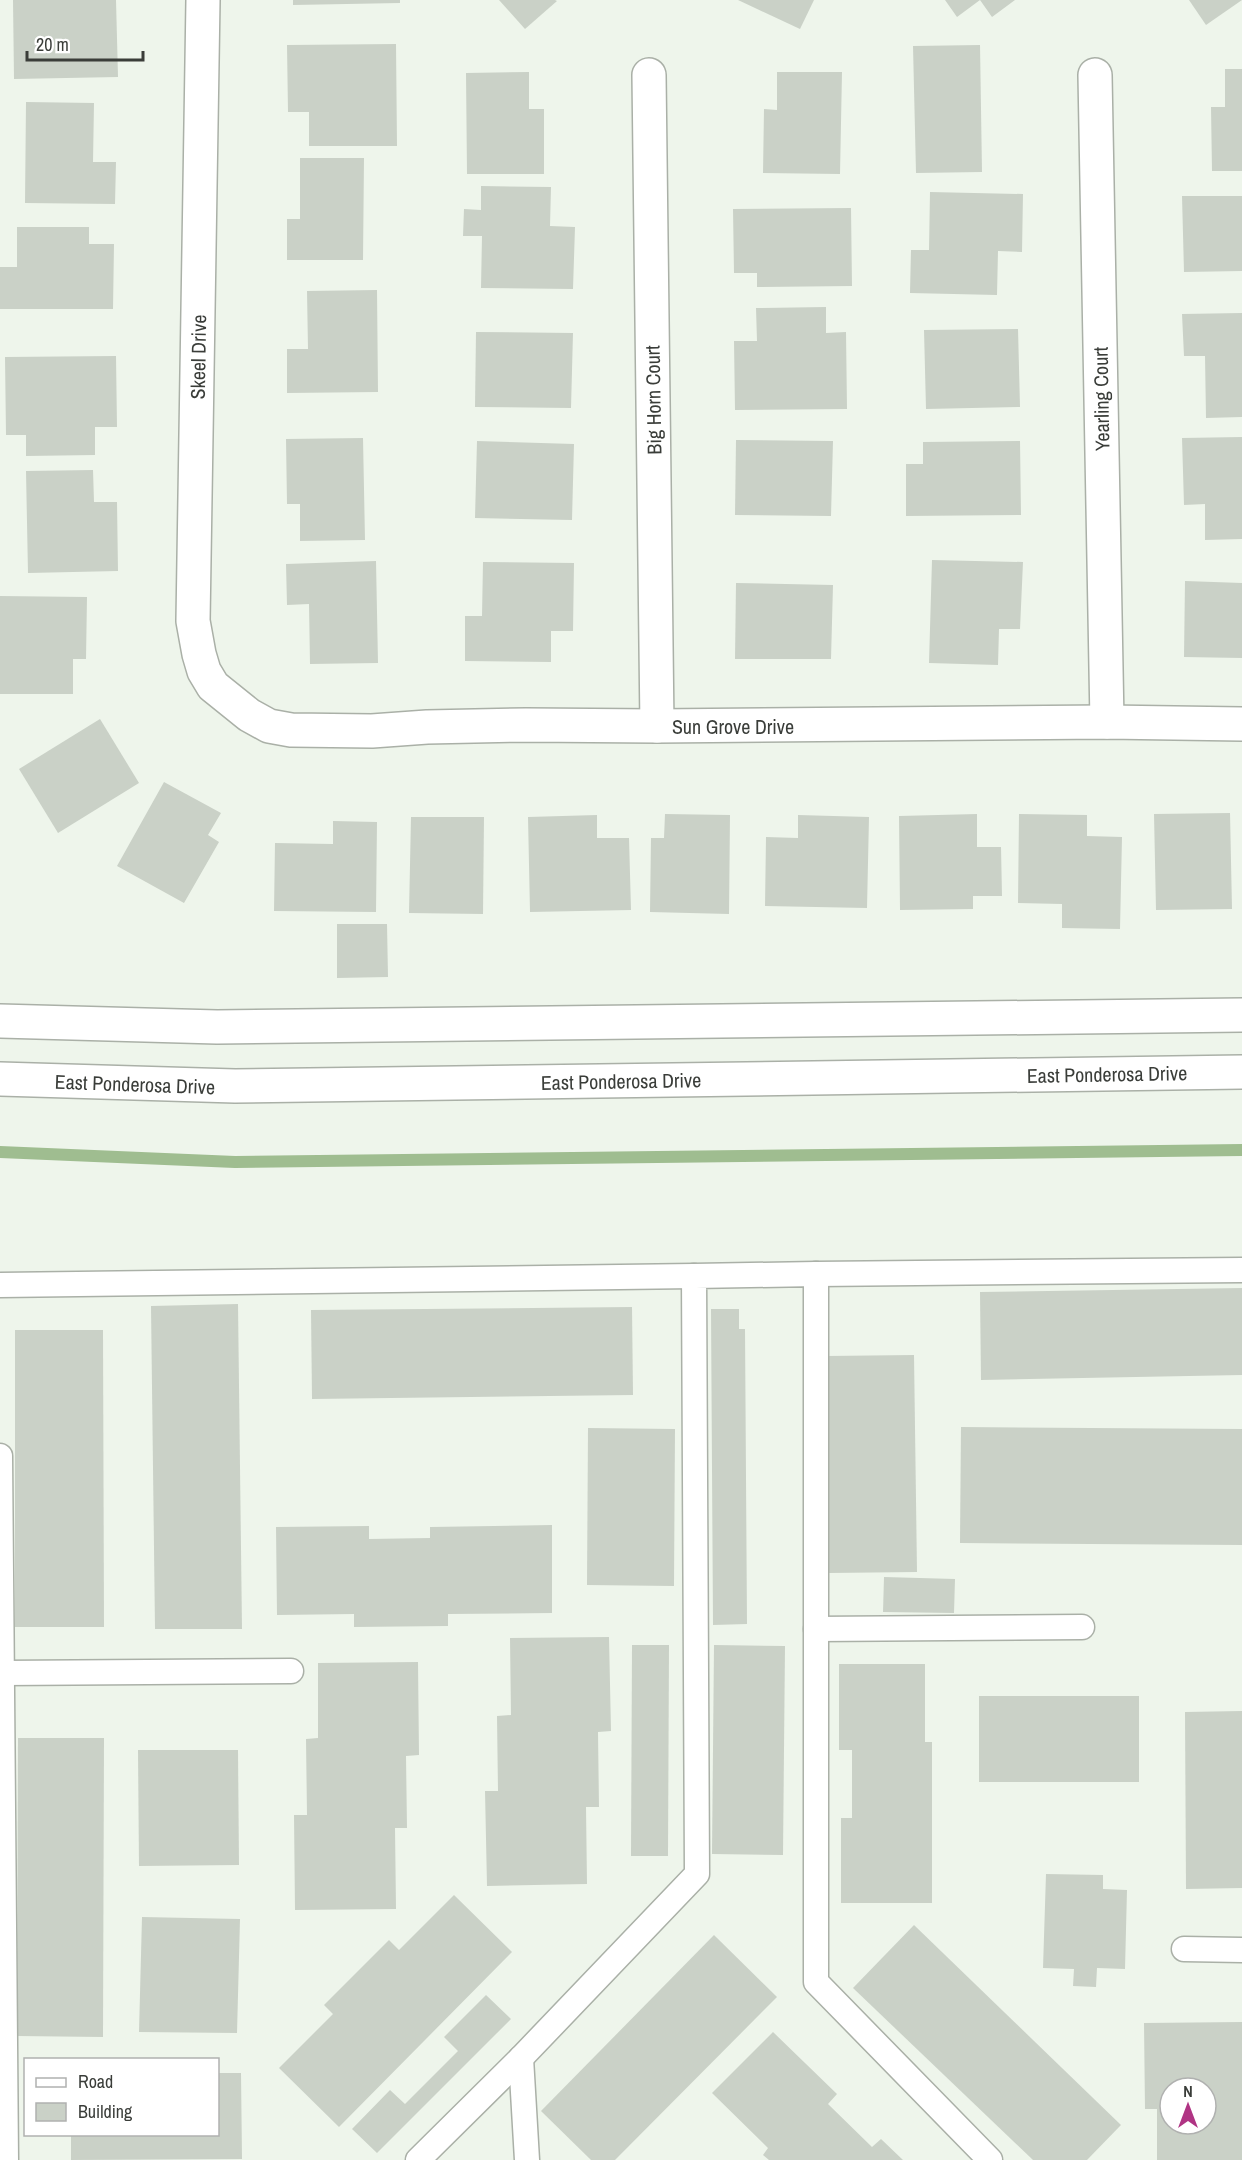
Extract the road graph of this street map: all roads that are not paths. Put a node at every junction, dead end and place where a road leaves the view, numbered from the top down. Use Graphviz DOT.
graph roads {
  1 [pos="202,0"];
  2 [pos="649,75"];
  3 [pos="1095,75"];
  4 [pos="231,702"];
  5 [pos="1107,722"];
  6 [pos="1242,723"];
  7 [pos="657,726"];
  8 [pos="1242,1015"];
  9 [pos="0,1021"];
  10 [pos="1242,1072"];
  11 [pos="0,1079"];
  12 [pos="1242,1270"];
  13 [pos="816,1274"];
  14 [pos="694,1276"];
  15 [pos="0,1284"];
  16 [pos="0,1456"];
  17 [pos="1082,1627"];
  18 [pos="816,1629"];
  19 [pos="291,1671"];
  20 [pos="2,1673"];
  21 [pos="1184,1949"];
  22 [pos="1242,1950"];
  23 [pos="521,2058"];
  24 [pos="6,2160"];
  25 [pos="418,2160"];
  26 [pos="526,2160"];
  27 [pos="990,2160"];
  1 -- 4 [label="street, Skeel Drive"];
  2 -- 7 [label="street, Big Horn Court"];
  3 -- 5 [label="street, Yearling Court"];
  4 -- 7 [label="street, Sun Grove Drive"];
  5 -- 6 [label="street, Sun Grove Drive"];
  5 -- 7 [label="street, Sun Grove Drive"];
  8 -- 9 [label="street"];
  10 -- 11 [label="street, East Ponderosa Drive"];
  12 -- 13 [label="lane"];
  13 -- 14 [label="lane"];
  13 -- 18 [label="lane"];
  14 -- 15 [label="lane"];
  14 -- 23 [label="lane"];
  16 -- 20 [label="lane"];
  17 -- 18 [label="lane"];
  18 -- 27 [label="lane"];
  19 -- 20 [label="lane"];
  20 -- 24 [label="lane"];
  21 -- 22 [label="lane"];
  23 -- 25 [label="lane"];
  23 -- 26 [label="lane"];
}
